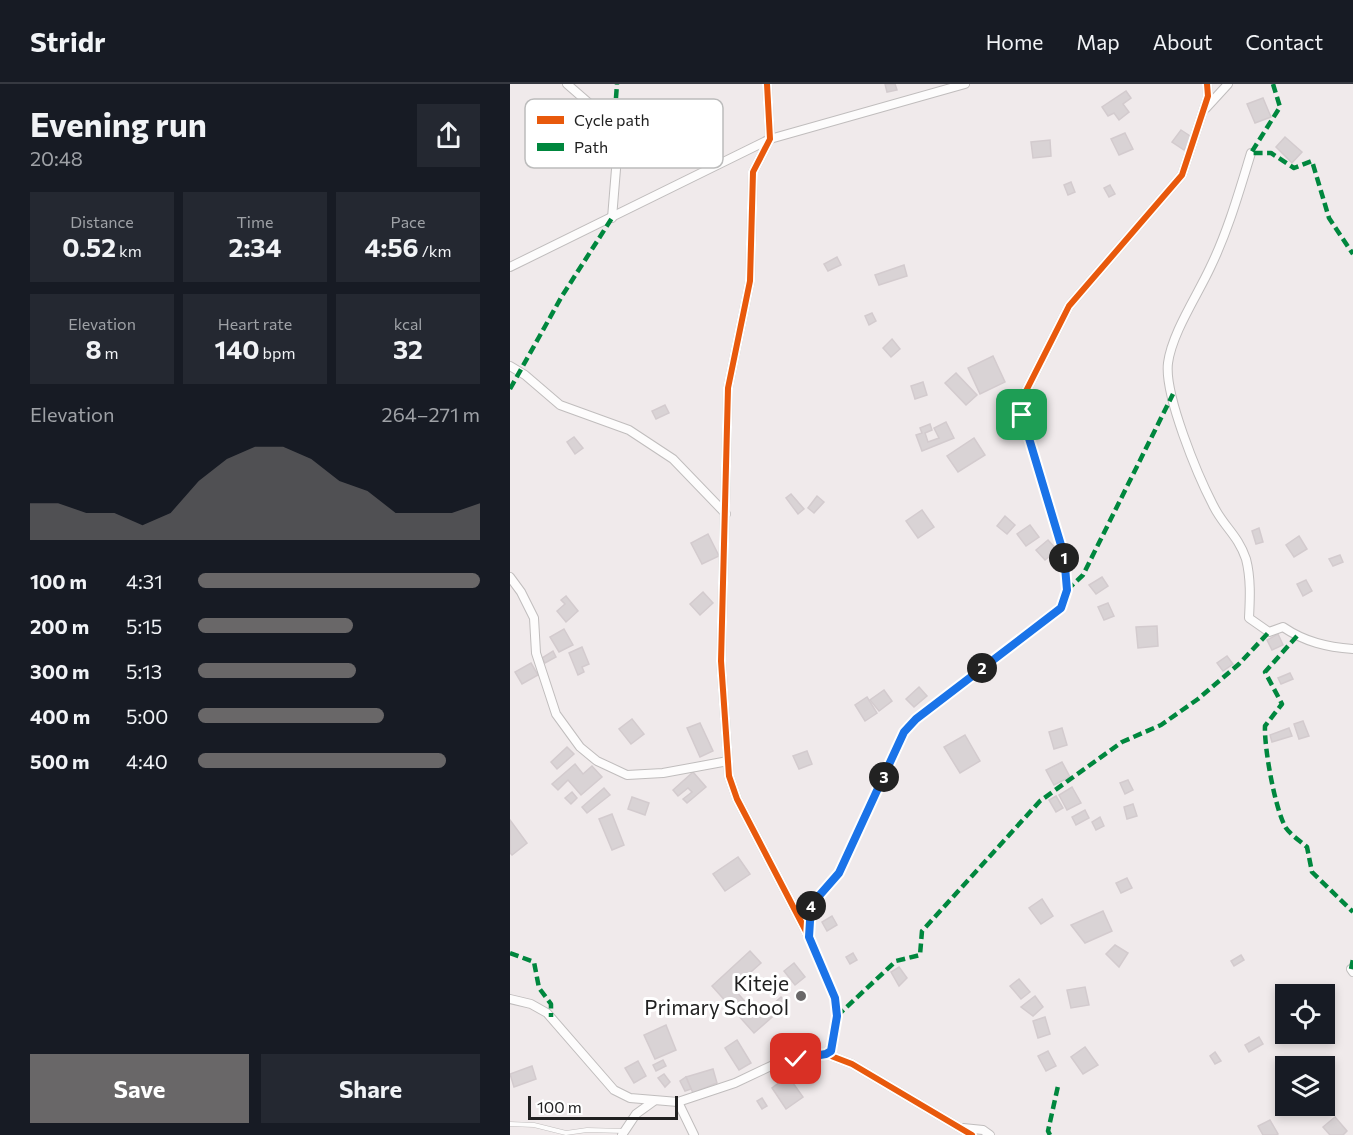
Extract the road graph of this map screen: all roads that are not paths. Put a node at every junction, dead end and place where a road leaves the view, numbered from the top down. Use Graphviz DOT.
graph roads {
  1 [pos="567,84"];
  2 [pos="767,84"];
  3 [pos="965,84"];
  4 [pos="1207,84"];
  5 [pos="1228,84"];
  6 [pos="585,99"];
  7 [pos="1203,111"];
  8 [pos="770,139"];
  9 [pos="1251,153"];
  10 [pos="723,162"];
  11 [pos="616,168"];
  12 [pos="712,168"];
  13 [pos="612,218"];
  14 [pos="510,267"];
  15 [pos="510,366"];
  16 [pos="726,514"];
  17 [pos="510,577"];
  18 [pos="1353,649"];
  19 [pos="728,761"];
  20 [pos="809,937"];
  21 [pos="510,999"];
  22 [pos="826,1054"];
  23 [pos="654,1101"];
  24 [pos="678,1102"];
  25 [pos="510,1124"];
  26 [pos="960,1128"];
  27 [pos="623,1133"];
  28 [pos="694,1135"];
  29 [pos="972,1135"];
  30 [pos="990,1135"];
  1 -- 6 [label="street"];
  2 -- 8 [label="street"];
  3 -- 8 [label="street"];
  4 -- 7 [label="street"];
  5 -- 7 [label="street"];
  7 -- 20 [label="street"];
  8 -- 10 [label="street"];
  8 -- 16 [label="street"];
  9 -- 18 [label="street"];
  11 -- 13 [label="street"];
  12 -- 13 [label="street"];
  13 -- 14 [label="street"];
  15 -- 16 [label="street"];
  16 -- 19 [label="street"];
  17 -- 19 [label="street"];
  19 -- 20 [label="street"];
  20 -- 22 [label="street"];
  21 -- 23 [label="street"];
  22 -- 24 [label="street"];
  22 -- 26 [label="street"];
  23 -- 24 [label="street"];
  23 -- 27 [label="street"];
  24 -- 28 [label="street"];
  25 -- 27 [label="lane"];
  26 -- 29 [label="street"];
  26 -- 30 [label="street"];
}
